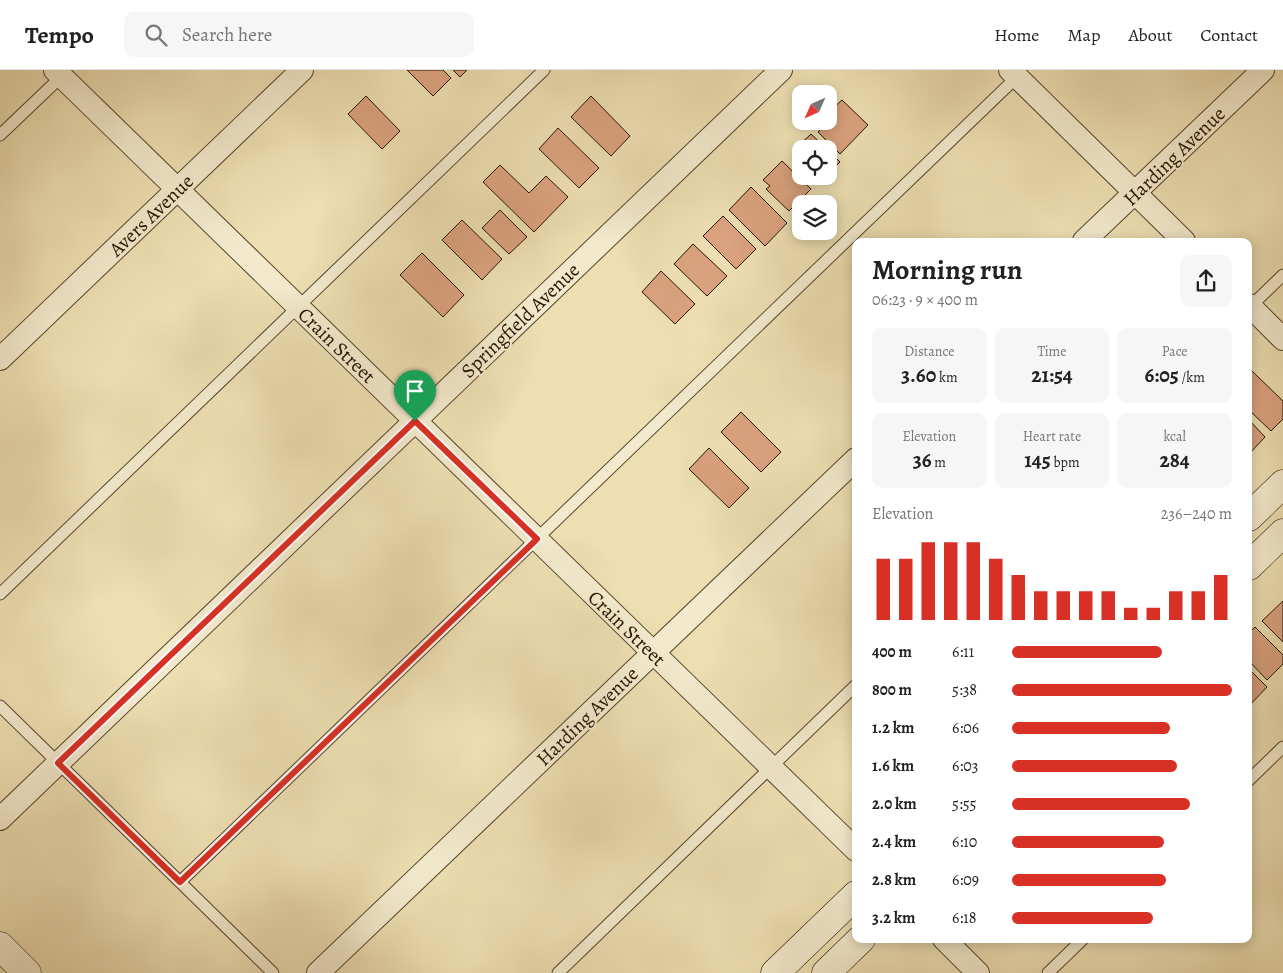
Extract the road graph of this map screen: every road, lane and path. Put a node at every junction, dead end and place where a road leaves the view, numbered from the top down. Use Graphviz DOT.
graph roads {
  1 [pos="302,70"];
  2 [pos="544,70"];
  3 [pos="781,70"];
  4 [pos="1263,70"];
  5 [pos="61,72"];
  6 [pos="1017,72"];
  7 [pos="0,135"];
  8 [pos="177,189"];
  9 [pos="1135,193"];
  10 [pos="1087,238"];
  11 [pos="1181,238"];
  12 [pos="1283,275"];
  13 [pos="1252,304"];
  14 [pos="298,307"];
  15 [pos="1252,310"];
  16 [pos="1283,338"];
  17 [pos="0,359"];
  18 [pos="415,421"];
  19 [pos="852,462"];
  20 [pos="1283,484"];
  21 [pos="1252,514"];
  22 [pos="1283,533"];
  23 [pos="537,539"];
  24 [pos="1252,563"];
  25 [pos="0,594"];
  26 [pos="653,653"];
  27 [pos="852,689"];
  28 [pos="0,706"];
  29 [pos="1283,747"];
  30 [pos="58,763"];
  31 [pos="771,767"];
  32 [pos="1252,777"];
  33 [pos="0,819"];
  34 [pos="852,846"];
  35 [pos="180,882"];
  36 [pos="852,898"];
  37 [pos="857,943"];
  38 [pos="948,943"];
  39 [pos="1079,943"];
  40 [pos="0,946"];
  41 [pos="27,973"];
  42 [pos="273,973"];
  43 [pos="318,973"];
  44 [pos="558,973"];
  45 [pos="775,973"];
  46 [pos="826,973"];
  47 [pos="978,973"];
  48 [pos="1048,973"];
  1 -- 8 [label="street, Avers Avenue"];
  2 -- 14 [label="lane"];
  3 -- 18 [label="street, Springfield Avenue"];
  4 -- 9 [label="street, Harding Avenue"];
  5 -- 7 [label="lane"];
  5 -- 8 [label="street, Crain Street"];
  6 -- 9 [label="street"];
  6 -- 23 [label="lane"];
  8 -- 14 [label="street, Crain Street"];
  8 -- 17 [label="street, Avers Avenue"];
  9 -- 10 [label="street, Harding Avenue"];
  9 -- 11 [label="street"];
  12 -- 13 [label="lane"];
  14 -- 18 [label="street, Crain Street"];
  14 -- 25 [label="lane"];
  15 -- 16 [label="street"];
  18 -- 23 [label="street, Crain Street"];
  18 -- 30 [label="street, Springfield Avenue"];
  19 -- 26 [label="street, Harding Avenue"];
  20 -- 21 [label="main road"];
  22 -- 24 [label="main road"];
  23 -- 26 [label="street, Crain Street"];
  23 -- 35 [label="lane"];
  26 -- 31 [label="street, Crain Street"];
  26 -- 43 [label="street, Harding Avenue"];
  27 -- 31 [label="lane"];
  28 -- 30 [label="lane"];
  29 -- 32 [label="lane"];
  30 -- 33 [label="street, Springfield Avenue"];
  30 -- 35 [label="lane"];
  31 -- 34 [label="street, Crain Street"];
  31 -- 44 [label="lane"];
  35 -- 42 [label="lane"];
  36 -- 45 [label="main road"];
  37 -- 46 [label="main road"];
  38 -- 47 [label="street"];
  39 -- 48 [label="lane"];
  40 -- 41 [label="main road"];
}
